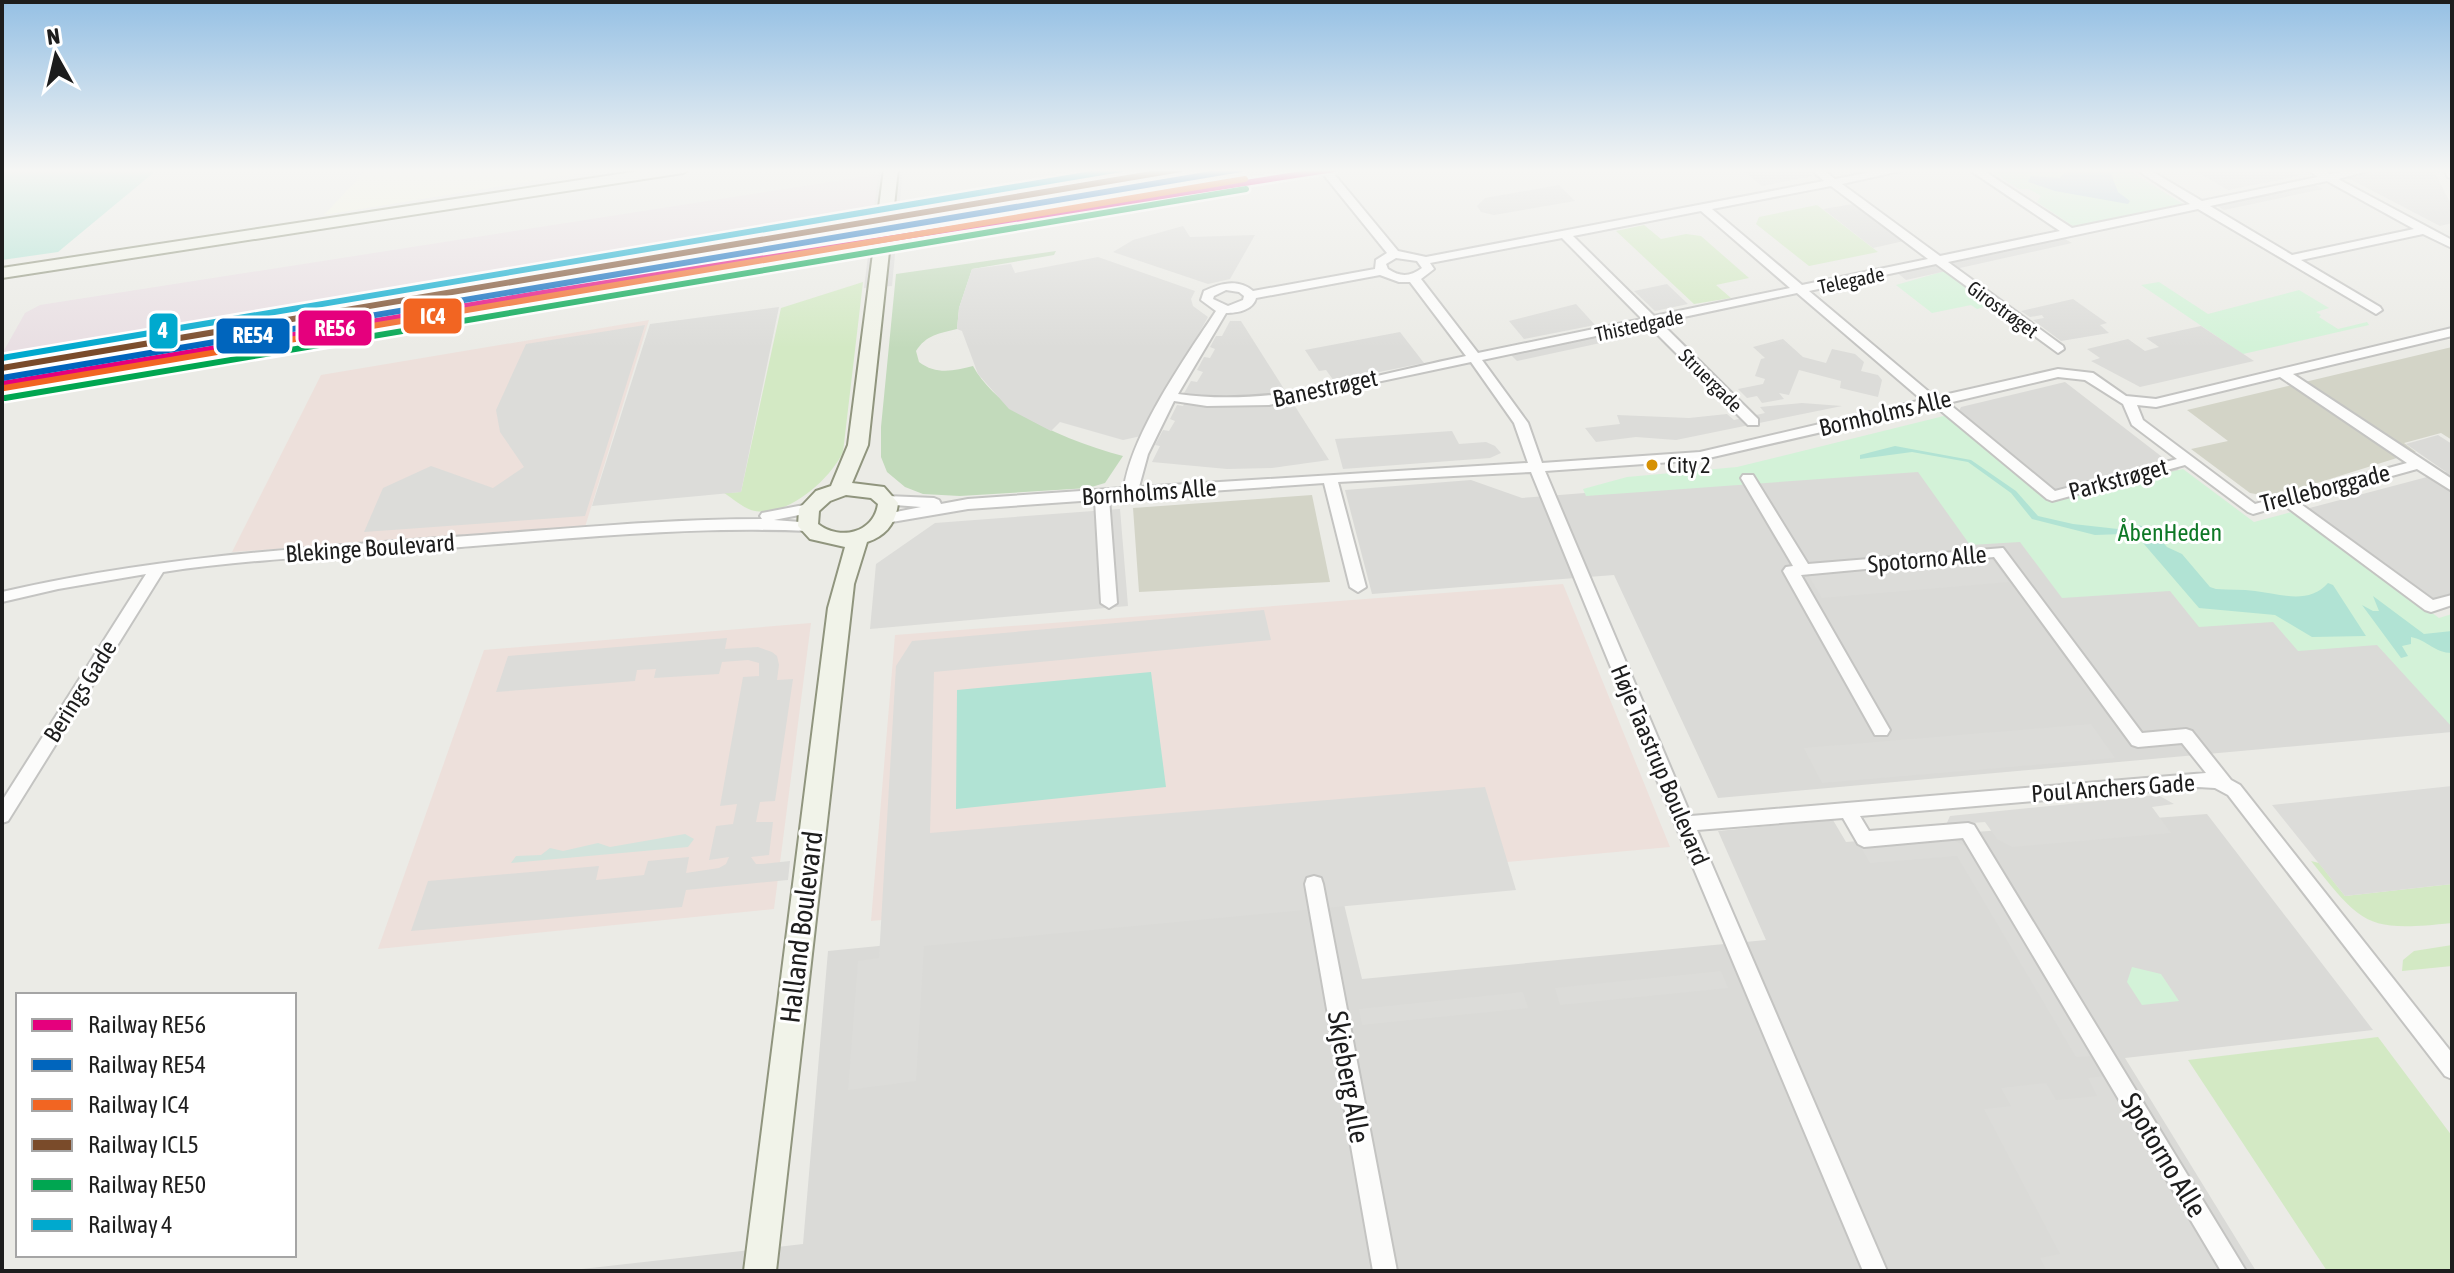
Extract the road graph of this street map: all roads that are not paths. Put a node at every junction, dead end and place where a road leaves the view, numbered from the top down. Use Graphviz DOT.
graph roads {
  1 [pos="294,228"];
  2 [pos="884,228"];
  3 [pos="1373,228"];
  4 [pos="1605,228"];
  5 [pos="1728,228"];
  6 [pos="1895,228"];
  7 [pos="2064,228"];
  8 [pos="2092,228"];
  9 [pos="2238,228"];
  10 [pos="2422,228"];
  11 [pos="2429,232"];
  12 [pos="2452,232"];
  13 [pos="2071,233"];
  14 [pos="1566,236"];
  15 [pos="2452,245"];
  16 [pos="1394,254"];
  17 [pos="2289,259"];
  18 [pos="1425,261"];
  19 [pos="1940,262"];
  20 [pos="1382,271"];
  21 [pos="2,273"];
  22 [pos="1413,278"];
  23 [pos="1801,291"];
  24 [pos="1250,295"];
  25 [pos="1223,309"];
  26 [pos="2376,310"];
  27 [pos="1652,322"];
  28 [pos="2452,330"];
  29 [pos="2058,349"];
  30 [pos="1476,357"];
  31 [pos="2282,373"];
  32 [pos="1172,397"];
  33 [pos="1935,402"];
  34 [pos="2129,402"];
  35 [pos="1753,422"];
  36 [pos="858,445"];
  37 [pos="2188,460"];
  38 [pos="2419,464"];
  39 [pos="1537,467"];
  40 [pos="1330,478"];
  41 [pos="1748,478"];
  42 [pos="2450,483"];
  43 [pos="867,488"];
  44 [pos="840,489"];
  45 [pos="1131,493"];
  46 [pos="1102,495"];
  47 [pos="2286,500"];
  48 [pos="886,510"];
  49 [pos="808,517"];
  50 [pos="858,538"];
  51 [pos="836,540"];
  52 [pos="158,567"];
  53 [pos="1803,569"];
  54 [pos="843,584"];
  55 [pos="1358,587"];
  56 [pos="2,597"];
  57 [pos="2452,600"];
  58 [pos="1109,603"];
  59 [pos="1881,730"];
  60 [pos="2224,783"];
  61 [pos="1847,809"];
  62 [pos="2,816"];
  63 [pos="1684,824"];
  64 [pos="1314,884"];
  65 [pos="2452,1069"];
  66 [pos="760,1271"];
  67 [pos="1385,1271"];
  68 [pos="1875,1271"];
  69 [pos="2234,1271"];
  1 -- 21 [label="street"];
  2 -- 36 [label="street"];
  3 -- 16 [label="street"];
  4 -- 14 [label="street"];
  5 -- 23 [label="street"];
  6 -- 19 [label="street, Girostrøget"];
  7 -- 13 [label="street"];
  8 -- 13 [label="street, Telegade"];
  9 -- 17 [label="street"];
  10 -- 11 [label="street"];
  11 -- 12 [label="street"];
  11 -- 15 [label="street"];
  11 -- 17 [label="street"];
  13 -- 19 [label="street, Telegade"];
  14 -- 18 [label="street"];
  14 -- 27 [label="street, Struergade"];
  16 -- 18 [label="street"];
  16 -- 20 [label="street"];
  17 -- 26 [label="street"];
  18 -- 22 [label="street"];
  19 -- 23 [label="street, Telegade"];
  19 -- 29 [label="street, Girostrøget"];
  20 -- 22 [label="street"];
  20 -- 24 [label="street"];
  22 -- 30 [label="street, Høje Taastrup Boulevard"];
  23 -- 27 [label="street, Thistedgade"];
  23 -- 33 [label="street"];
  24 -- 25 [label="street"];
  24 -- 25 [label="street"];
  25 -- 32 [label="street"];
  27 -- 30 [label="street, Thistedgade"];
  27 -- 35 [label="street, Struergade"];
  28 -- 31 [label="street"];
  30 -- 32 [label="street, Banestrøget"];
  30 -- 39 [label="street, Høje Taastrup Boulevard"];
  31 -- 34 [label="street"];
  31 -- 38 [label="street"];
  32 -- 45 [label="street"];
  33 -- 34 [label="street, Bornholms Alle"];
  33 -- 37 [label="street, Parkstrøget"];
  33 -- 39 [label="street, Bornholms Alle"];
  34 -- 37 [label="street, Trelleborggade"];
  36 -- 43 [label="street"];
  36 -- 44 [label="street"];
  37 -- 47 [label="street, Trelleborggade"];
  38 -- 42 [label="street"];
  38 -- 47 [label="street, Trelleborggade"];
  39 -- 40 [label="street, Bornholms Alle"];
  39 -- 63 [label="street, Høje Taastrup Boulevard"];
  40 -- 45 [label="street, Bornholms Alle"];
  40 -- 55 [label="street"];
  41 -- 53 [label="street"];
  43 -- 44 [label="street"];
  43 -- 48 [label="street"];
  44 -- 49 [label="street"];
  45 -- 46 [label="street, Bornholms Alle"];
  46 -- 48 [label="street, Bornholms Alle"];
  46 -- 58 [label="street"];
  47 -- 57 [label="street"];
  48 -- 50 [label="street"];
  49 -- 51 [label="street"];
  49 -- 52 [label="street, Blekinge Boulevard"];
  50 -- 51 [label="street"];
  50 -- 54 [label="street, Halland Boulevard"];
  51 -- 54 [label="street, Halland Boulevard"];
  52 -- 56 [label="street, Blekinge Boulevard"];
  52 -- 62 [label="street, Berings Gade"];
  53 -- 59 [label="street"];
  53 -- 60 [label="street, Spotorno Alle"];
  54 -- 66 [label="street, Halland Boulevard"];
  60 -- 61 [label="street, Poul Anchers Gade"];
  60 -- 65 [label="street, Poul Anchers Gade"];
  61 -- 63 [label="street, Poul Anchers Gade"];
  61 -- 69 [label="street, Spotorno Alle"];
  63 -- 68 [label="street, Høje Taastrup Boulevard"];
  64 -- 67 [label="street, Skjeberg Alle"];
}
